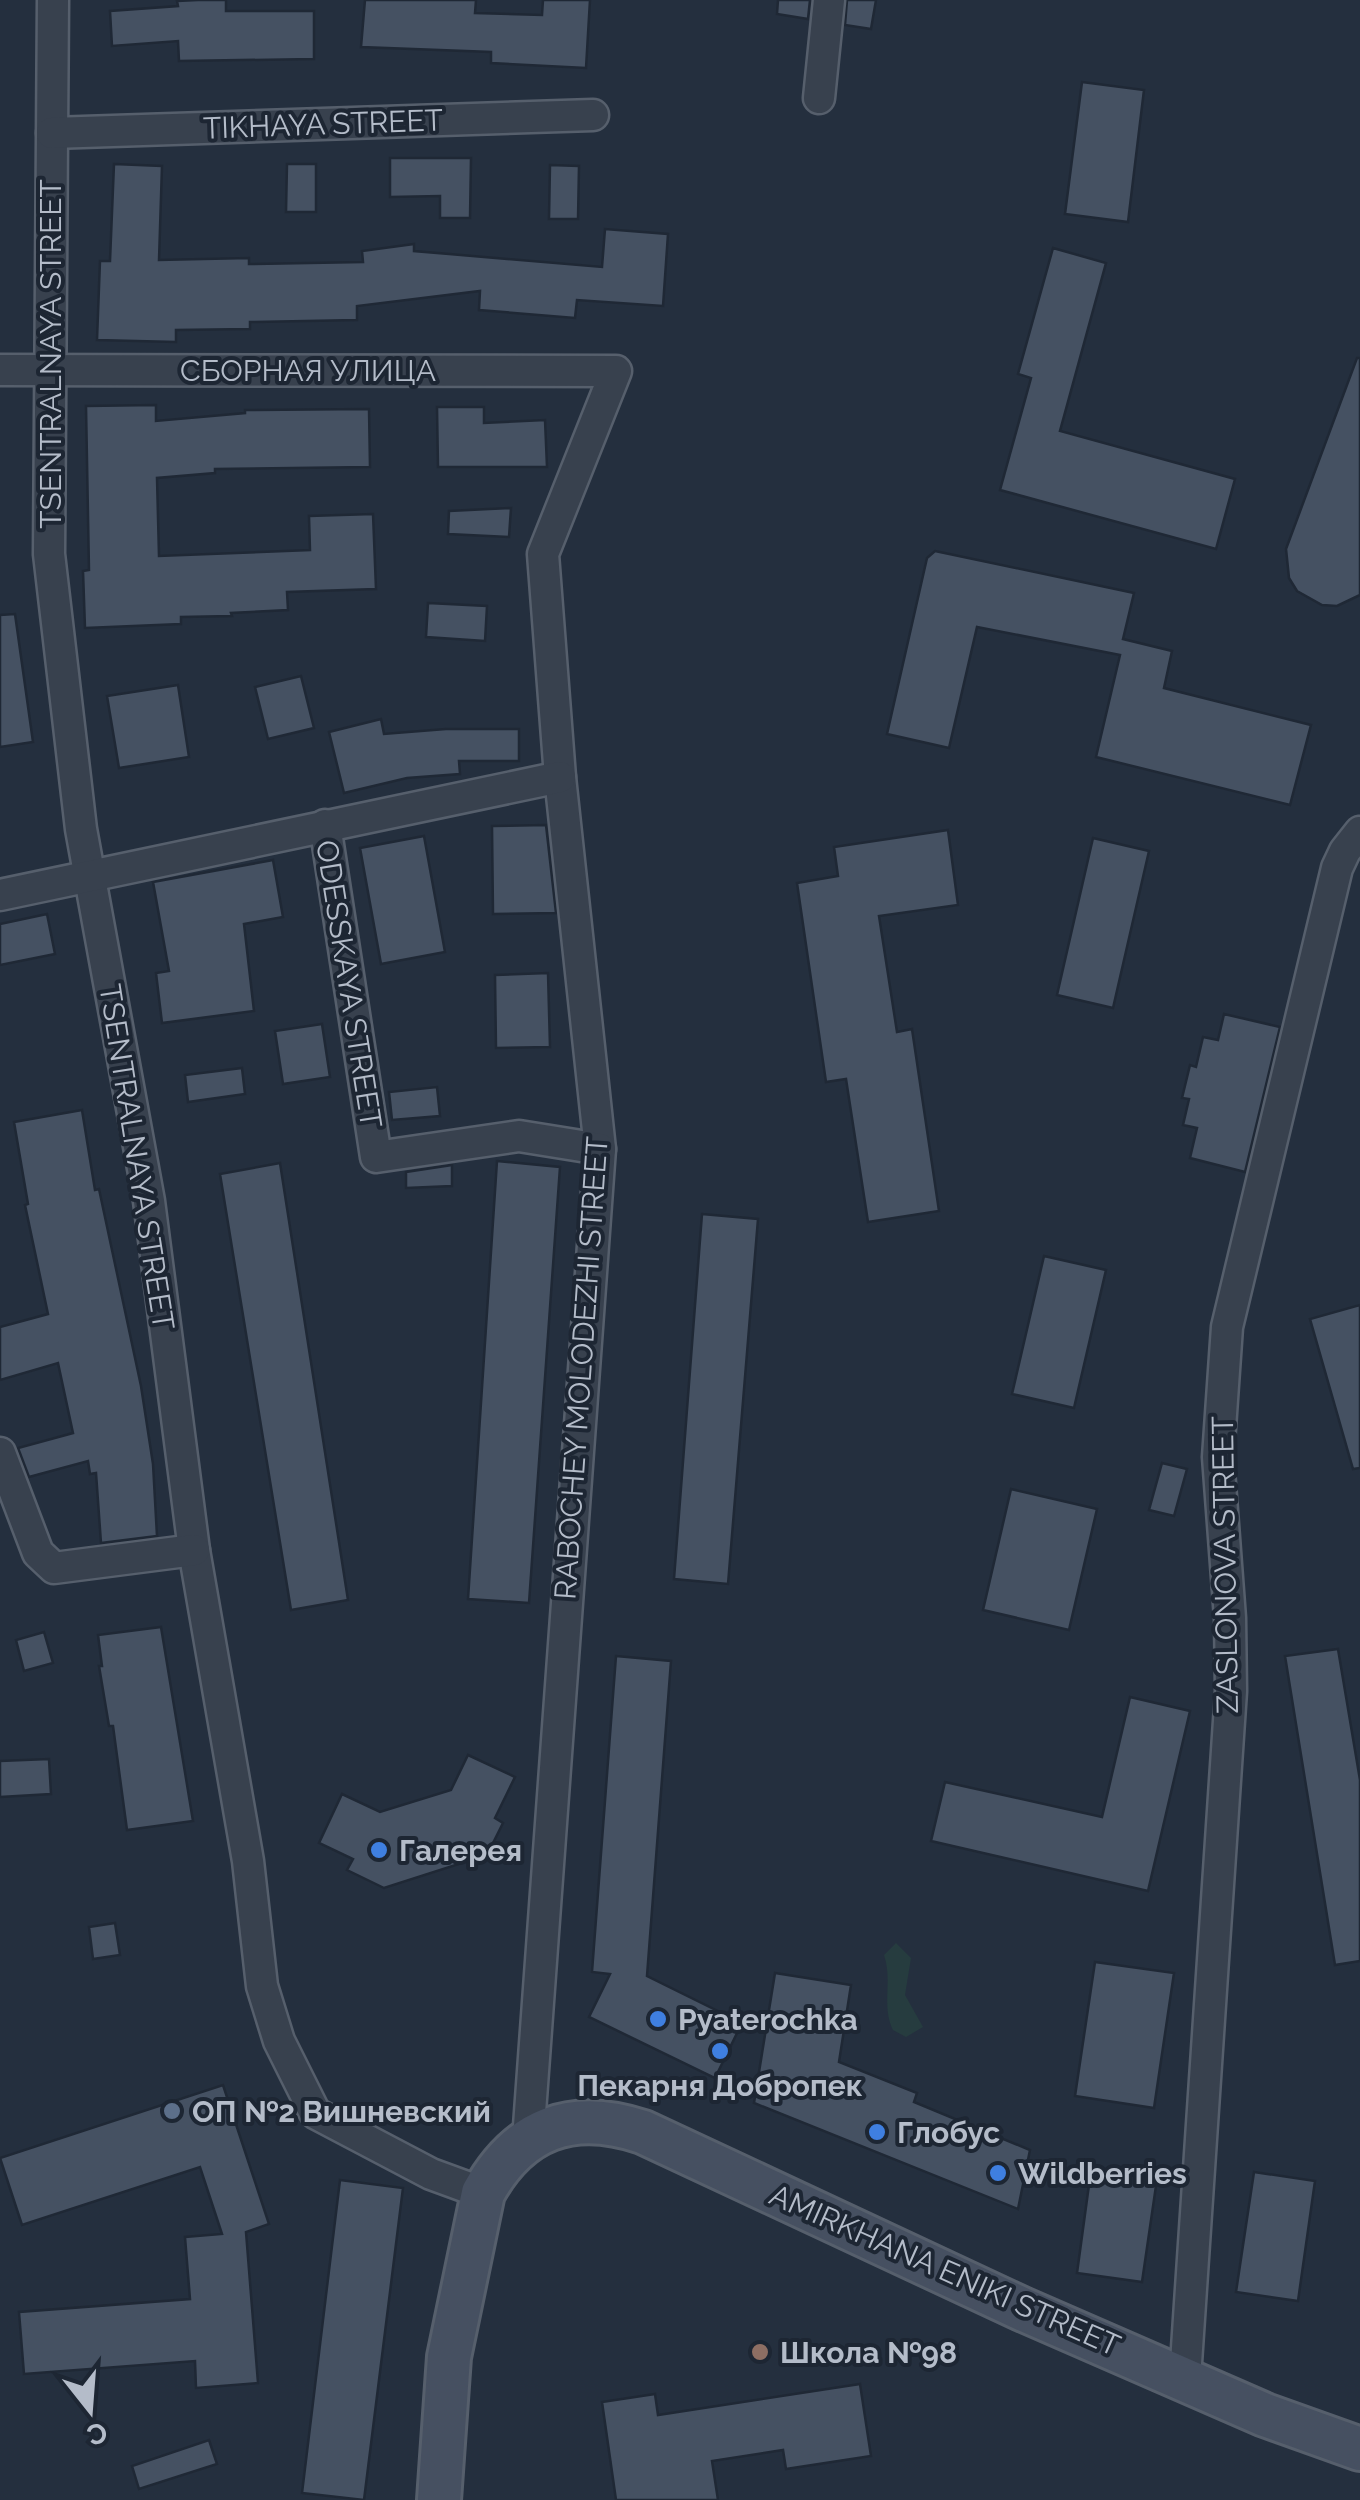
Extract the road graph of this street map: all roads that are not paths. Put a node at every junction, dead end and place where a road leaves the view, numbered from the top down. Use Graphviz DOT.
graph roads {
  1 [pos="53,0"];
  2 [pos="829,0"];
  3 [pos="818,98"];
  4 [pos="593,115"];
  5 [pos="52,133"];
  6 [pos="0,370"];
  7 [pos="50,370"];
  8 [pos="616,371"];
  9 [pos="560,777"];
  10 [pos="325,825"];
  11 [pos="1360,832"];
  12 [pos="88,876"];
  13 [pos="0,895"];
  14 [pos="600,1149"];
  15 [pos="0,1454"];
  16 [pos="194,1550"];
  17 [pos="528,2140"];
  18 [pos="483,2193"];
  19 [pos="1185,2378"];
  20 [pos="1360,2449"];
  21 [pos="439,2500"];
  1 -- 5 [label="street, TSENTRALNAYA STREET"];
  2 -- 3 [label="street"];
  4 -- 5 [label="street, TIKHAYA STREET"];
  5 -- 7 [label="street, TSENTRALNAYA STREET"];
  6 -- 7 [label="street, СБОРНАЯ УЛИЦА"];
  7 -- 8 [label="street, СБОРНАЯ УЛИЦА"];
  7 -- 12 [label="street, TSENTRALNAYA STREET"];
  8 -- 9 [label="street, RABOCHEY MOLODEZHI STREET"];
  9 -- 10 [label="street"];
  9 -- 14 [label="street, RABOCHEY MOLODEZHI STREET"];
  10 -- 12 [label="street"];
  10 -- 14 [label="street, ODESSKAYA STREET"];
  11 -- 19 [label="street, ZASLONOVA STREET"];
  12 -- 13 [label="street"];
  12 -- 16 [label="street, TSENTRALNAYA STREET"];
  14 -- 17 [label="street, RABOCHEY MOLODEZHI STREET"];
  15 -- 16 [label="street"];
  16 -- 18 [label="street, TSENTRALNAYA STREET"];
  17 -- 18 [label="street"];
  17 -- 19 [label="street, AMIRKHANA ENIKI STREET"];
  18 -- 21 [label="street"];
  19 -- 20 [label="street, AMIRKHANA ENIKI STREET"];
}
